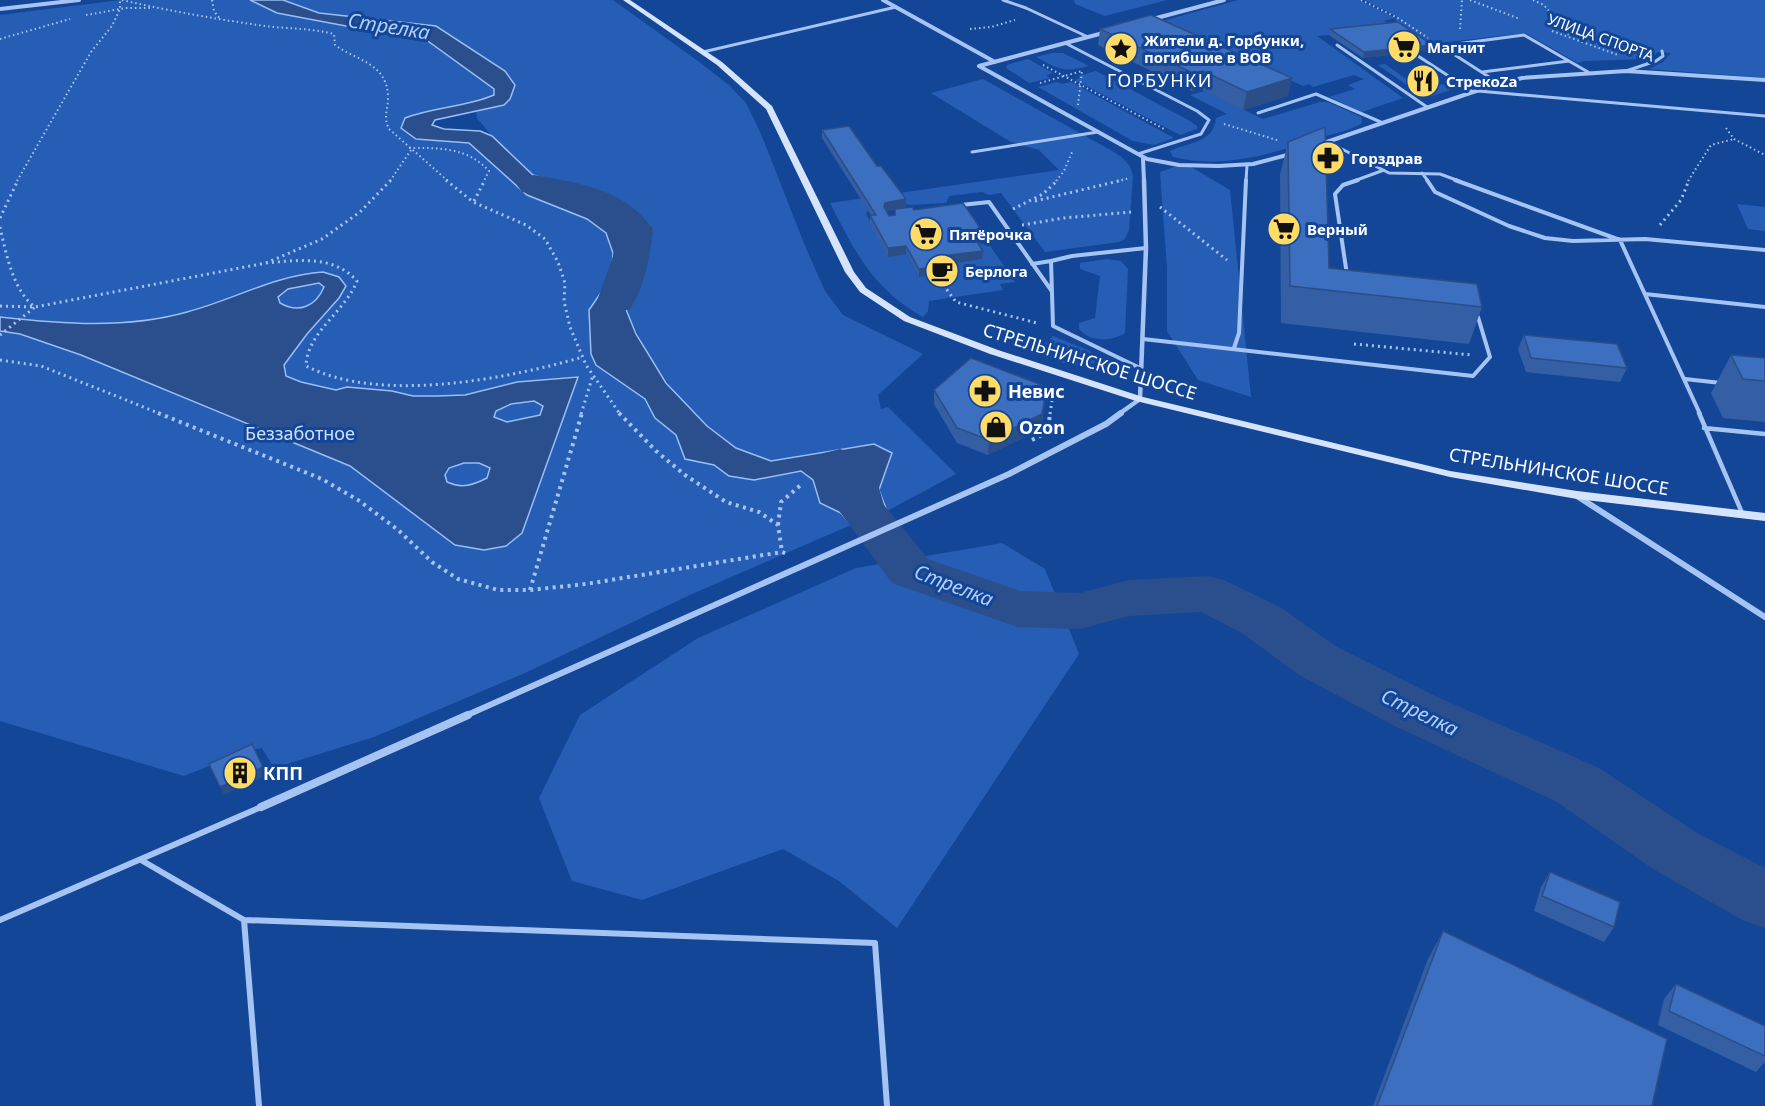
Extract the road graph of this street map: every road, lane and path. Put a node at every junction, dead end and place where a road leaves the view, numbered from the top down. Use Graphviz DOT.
graph roads {
  1 [pos="79,0"];
  2 [pos="121,0"];
  3 [pos="212,0"];
  4 [pos="626,0"];
  5 [pos="883,0"];
  6 [pos="1003,0"];
  7 [pos="1224,0"];
  8 [pos="1361,0"];
  9 [pos="1462,0"];
  10 [pos="1470,0"];
  11 [pos="1533,0"];
  12 [pos="896,8"];
  13 [pos="1026,8"];
  14 [pos="0,9"];
  15 [pos="120,9"];
  16 [pos="162,9"];
  17 [pos="85,15"];
  18 [pos="74,18"];
  19 [pos="220,19"];
  20 [pos="1521,19"];
  21 [pos="1139,23"];
  22 [pos="936,30"];
  23 [pos="1108,31"];
  24 [pos="1460,31"];
  25 [pos="1551,31"];
  26 [pos="1088,37"];
  27 [pos="1428,37"];
  28 [pos="1572,38"];
  29 [pos="0,39"];
  30 [pos="1065,43"];
  31 [pos="1337,45"];
  32 [pos="1662,51"];
  33 [pos="702,52"];
  34 [pos="1024,54"];
  35 [pos="1418,56"];
  36 [pos="1569,61"];
  37 [pos="996,62"];
  38 [pos="1643,63"];
  39 [pos="1106,65"];
  40 [pos="1082,71"];
  41 [pos="1626,71"];
  42 [pos="1482,72"];
  43 [pos="1588,72"];
  44 [pos="1064,76"];
  45 [pos="1765,80"];
  46 [pos="1078,84"];
  47 [pos="1500,84"];
  48 [pos="1019,89"];
  49 [pos="1475,91"];
  50 [pos="1427,107"];
  51 [pos="1076,108"];
  52 [pos="1715,112"];
  53 [pos="1258,113"];
  54 [pos="1765,117"];
  55 [pos="1209,120"];
  56 [pos="1383,123"];
  57 [pos="1098,132"];
  58 [pos="1078,135"];
  59 [pos="1734,139"];
  60 [pos="1186,140"];
  61 [pos="1328,142"];
  62 [pos="410,149"];
  63 [pos="1308,149"];
  64 [pos="972,152"];
  65 [pos="1297,152"];
  66 [pos="1137,154"];
  67 [pos="1765,155"];
  68 [pos="1143,159"];
  69 [pos="1247,165"];
  70 [pos="1384,170"];
  71 [pos="1422,173"];
  72 [pos="1134,178"];
  73 [pos="1145,196"];
  74 [pos="473,201"];
  75 [pos="1031,202"];
  76 [pos="956,206"];
  77 [pos="1016,208"];
  78 [pos="1133,212"];
  79 [pos="0,218"];
  80 [pos="1023,225"];
  81 [pos="0,227"];
  82 [pos="1644,239"];
  83 [pos="1620,240"];
  84 [pos="1146,248"];
  85 [pos="1765,250"];
  86 [pos="1051,261"];
  87 [pos="266,263"];
  88 [pos="1032,264"];
  89 [pos="1243,272"];
  90 [pos="936,275"];
  91 [pos="1349,283"];
  92 [pos="1052,291"];
  93 [pos="1645,294"];
  94 [pos="0,306"];
  95 [pos="35,307"];
  96 [pos="1765,307"];
  97 [pos="1468,313"];
  98 [pos="1053,326"];
  99 [pos="0,334"];
  100 [pos="1143,339"];
  101 [pos="1353,344"];
  102 [pos="1234,348"];
  103 [pos="1031,353"];
  104 [pos="583,357"];
  105 [pos="1490,357"];
  106 [pos="0,360"];
  107 [pos="1142,369"];
  108 [pos="593,374"];
  109 [pos="1074,379"];
  110 [pos="1685,380"];
  111 [pos="1731,385"];
  112 [pos="1140,399"];
  113 [pos="1704,428"];
  114 [pos="1765,434"];
  115 [pos="1029,442"];
  116 [pos="802,484"];
  117 [pos="1577,495"];
  118 [pos="1743,515"];
  119 [pos="1765,517"];
  120 [pos="778,525"];
  121 [pos="782,552"];
  122 [pos="792,555"];
  123 [pos="530,590"];
  124 [pos="1765,617"];
  125 [pos="261,807"];
  126 [pos="141,860"];
  127 [pos="0,920"];
  128 [pos="244,920"];
  129 [pos="259,1106"];
  130 [pos="887,1106"];
  1 -- 14 [label="street"];
  2 -- 15 [label="path"];
  2 -- 16 [label="path"];
  3 -- 19 [label="path"];
  4 -- 33 [label="main road, СТРЕЛЬНИНСКОЕ ШОССЕ"];
  5 -- 12 [label="street"];
  6 -- 13 [label="lane"];
  7 -- 21 [label="street"];
  8 -- 27 [label="path"];
  9 -- 24 [label="path"];
  10 -- 20 [label="path, УЛИЦА СПОРТА"];
  11 -- 28 [label="path"];
  12 -- 22 [label="street"];
  12 -- 33 [label="lane"];
  13 -- 22 [label="path"];
  13 -- 26 [label="lane"];
  15 -- 16 [label="path"];
  15 -- 17 [label="path"];
  15 -- 79 [label="path"];
  16 -- 19 [label="path"];
  18 -- 29 [label="path"];
  19 -- 62 [label="path"];
  22 -- 37 [label="street"];
  23 -- 26 [label="street"];
  25 -- 28 [label="path, УЛИЦА СПОРТА"];
  26 -- 30 [label="street"];
  28 -- 38 [label="path, УЛИЦА СПОРТА"];
  30 -- 34 [label="street"];
  30 -- 39 [label="lane"];
  31 -- 50 [label="lane"];
  32 -- 38 [label="lane"];
  33 -- 109 [label="main road, СТРЕЛЬНИНСКОЕ ШОССЕ"];
  34 -- 37 [label="street"];
  34 -- 44 [label="path"];
  35 -- 49 [label="lane"];
  36 -- 42 [label="lane"];
  36 -- 42 [label="lane"];
  36 -- 43 [label="lane"];
  37 -- 48 [label="street"];
  38 -- 41 [label="lane"];
  39 -- 40 [label="path"];
  39 -- 55 [label="lane"];
  40 -- 44 [label="path"];
  40 -- 46 [label="path"];
  41 -- 43 [label="street"];
  41 -- 45 [label="street"];
  42 -- 47 [label="lane"];
  43 -- 47 [label="street"];
  44 -- 46 [label="path"];
  44 -- 48 [label="path"];
  46 -- 51 [label="path"];
  46 -- 60 [label="path"];
  47 -- 49 [label="street"];
  48 -- 57 [label="street"];
  49 -- 50 [label="street"];
  49 -- 52 [label="lane"];
  50 -- 56 [label="street"];
  52 -- 54 [label="lane"];
  52 -- 59 [label="path"];
  53 -- 56 [label="lane"];
  55 -- 60 [label="lane"];
  55 -- 63 [label="path"];
  56 -- 61 [label="street"];
  57 -- 58 [label="lane"];
  57 -- 66 [label="street"];
  58 -- 64 [label="lane"];
  58 -- 75 [label="path"];
  59 -- 67 [label="path"];
  59 -- 82 [label="path"];
  60 -- 66 [label="lane"];
  61 -- 63 [label="street"];
  61 -- 70 [label="lane"];
  62 -- 74 [label="path"];
  62 -- 74 [label="path"];
  62 -- 87 [label="path"];
  65 -- 69 [label="street"];
  66 -- 68 [label="street"];
  68 -- 69 [label="street"];
  68 -- 73 [label="street"];
  69 -- 89 [label="lane"];
  70 -- 71 [label="lane"];
  70 -- 91 [label="lane"];
  71 -- 83 [label="lane"];
  71 -- 83 [label="lane"];
  72 -- 75 [label="path"];
  73 -- 84 [label="street"];
  73 -- 89 [label="path"];
  74 -- 104 [label="path"];
  75 -- 77 [label="path"];
  76 -- 88 [label="lane"];
  78 -- 80 [label="path"];
  81 -- 95 [label="path"];
  82 -- 83 [label="lane"];
  82 -- 85 [label="lane"];
  83 -- 93 [label="lane"];
  84 -- 86 [label="lane"];
  84 -- 100 [label="street"];
  86 -- 88 [label="lane"];
  86 -- 92 [label="lane"];
  87 -- 95 [label="path"];
  87 -- 104 [label="path"];
  88 -- 92 [label="lane"];
  89 -- 102 [label="lane"];
  90 -- 98 [label="path"];
  92 -- 98 [label="lane"];
  93 -- 96 [label="lane"];
  93 -- 110 [label="lane"];
  94 -- 95 [label="path"];
  95 -- 99 [label="path"];
  97 -- 105 [label="lane"];
  98 -- 103 [label="path"];
  98 -- 107 [label="lane"];
  100 -- 102 [label="lane"];
  100 -- 107 [label="street"];
  101 -- 105 [label="path"];
  102 -- 105 [label="lane"];
  104 -- 108 [label="path"];
  106 -- 123 [label="path"];
  107 -- 112 [label="street"];
  108 -- 120 [label="path"];
  108 -- 123 [label="path"];
  109 -- 112 [label="main road, СТРЕЛЬНИНСКОЕ ШОССЕ"];
  109 -- 115 [label="path"];
  110 -- 111 [label="lane"];
  110 -- 113 [label="lane"];
  112 -- 117 [label="main road, СТРЕЛЬНИНСКОЕ ШОССЕ"];
  112 -- 125 [label="street"];
  113 -- 114 [label="lane"];
  113 -- 118 [label="lane"];
  116 -- 120 [label="path"];
  117 -- 118 [label="main road, СТРЕЛЬНИНСКОЕ ШОССЕ"];
  117 -- 124 [label="street"];
  118 -- 119 [label="main road, СТРЕЛЬНИНСКОЕ ШОССЕ"];
  120 -- 121 [label="path"];
  121 -- 122 [label="path"];
  121 -- 123 [label="path"];
  125 -- 126 [label="lane"];
  126 -- 127 [label="lane"];
  126 -- 128 [label="lane"];
  128 -- 129 [label="lane"];
  128 -- 130 [label="lane"];
}
